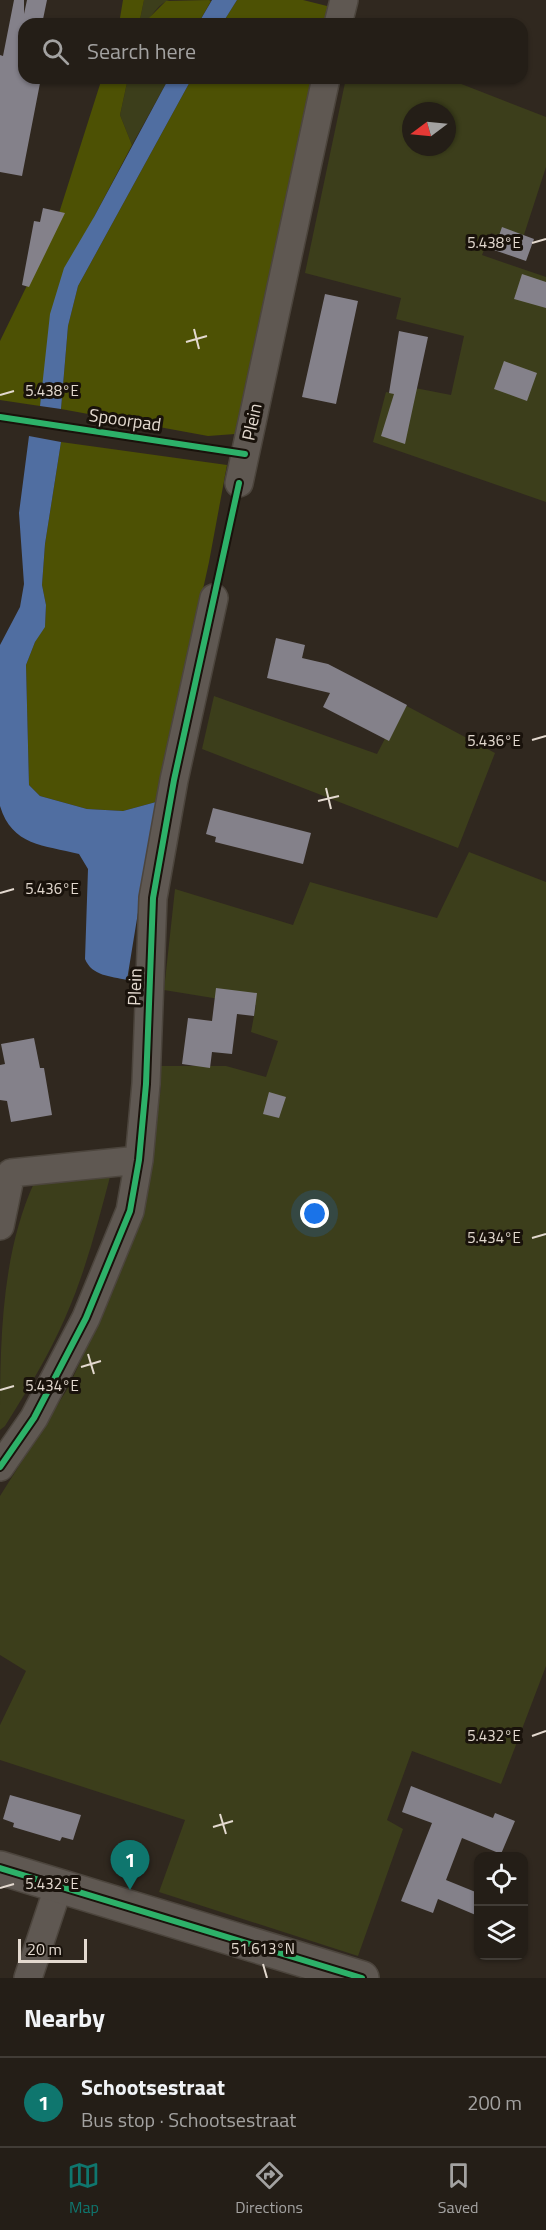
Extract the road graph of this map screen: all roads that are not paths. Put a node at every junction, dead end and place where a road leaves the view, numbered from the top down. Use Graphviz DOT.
graph roads {
  1 [pos="344,0"];
  2 [pos="340,18"];
  3 [pos="325,84"];
  4 [pos="239,483"];
  5 [pos="214,598"];
  6 [pos="139,1160"];
  7 [pos="0,1226"];
  8 [pos="0,1467"];
  9 [pos="0,1868"];
  10 [pos="58,1885"];
  11 [pos="28,1978"];
  12 [pos="362,1978"];
  1 -- 2 [label="street"];
  3 -- 4 [label="street, Plein"];
  5 -- 6 [label="street, Plein"];
  6 -- 7 [label="street"];
  6 -- 8 [label="street, Plein"];
  9 -- 10 [label="main road"];
  10 -- 11 [label="street"];
  10 -- 12 [label="main road"];
}
